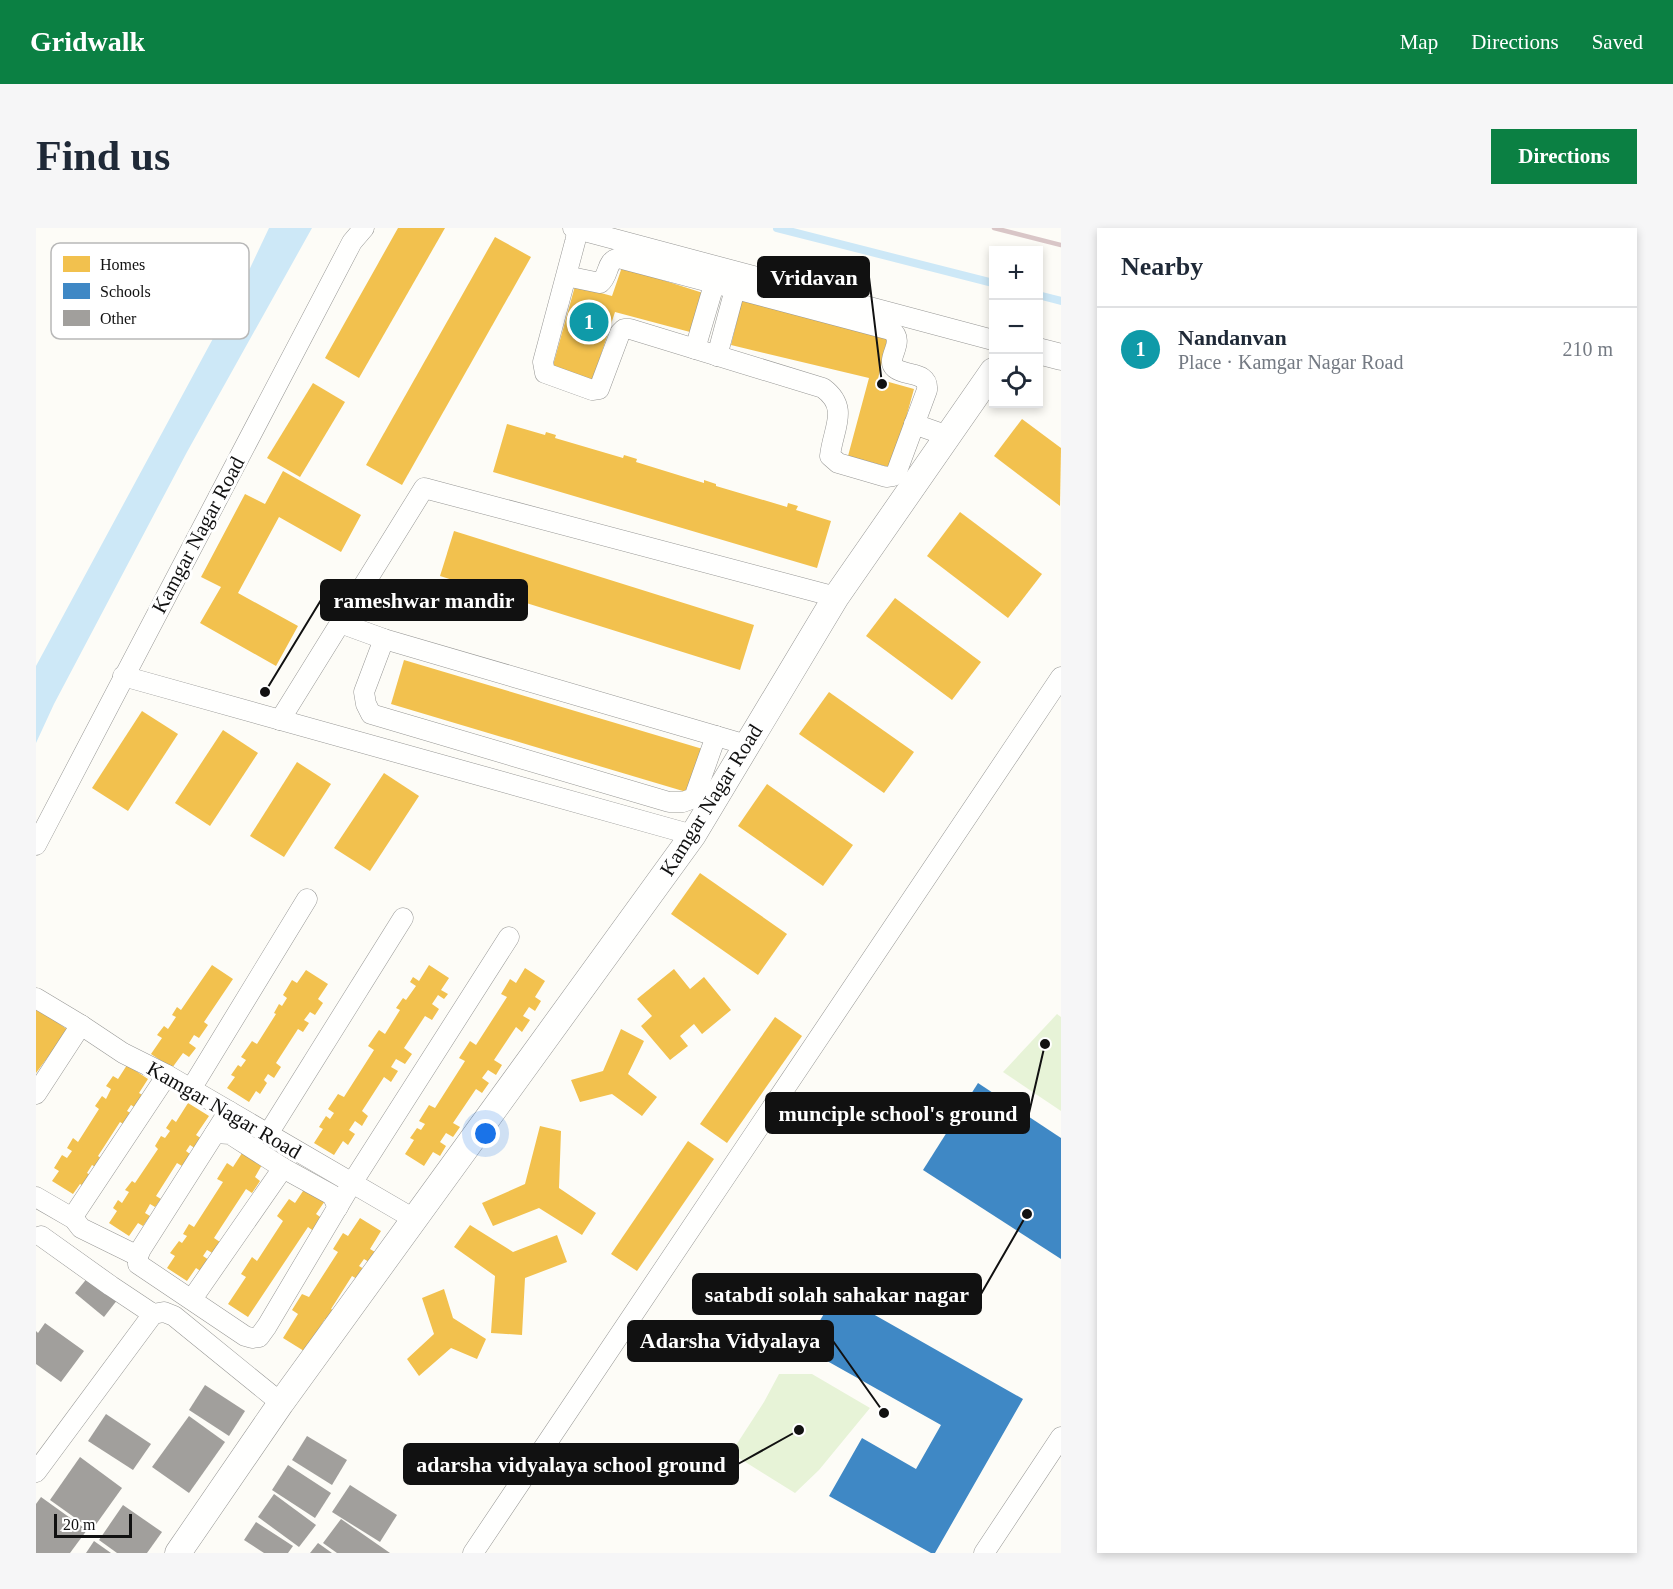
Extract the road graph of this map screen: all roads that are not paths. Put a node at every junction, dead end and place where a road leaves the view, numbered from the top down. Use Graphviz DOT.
graph roads {
  1 [pos="364,228"];
  2 [pos="575,229"];
  3 [pos="662,260"];
  4 [pos="717,275"];
  5 [pos="566,276"];
  6 [pos="737,280"];
  7 [pos="863,314"];
  8 [pos="989,339"];
  9 [pos="695,349"];
  10 [pos="1043,352"];
  11 [pos="717,356"];
  12 [pos="1061,357"];
  13 [pos="989,377"];
  14 [pos="914,424"];
  15 [pos="948,436"];
  16 [pos="836,597"];
  17 [pos="340,623"];
  18 [pos="384,639"];
  19 [pos="123,676"];
  20 [pos="1061,677"];
  21 [pos="280,720"];
  22 [pos="716,736"];
  23 [pos="747,745"];
  24 [pos="693,836"];
  25 [pos="36,845"];
  26 [pos="307,899"];
  27 [pos="403,918"];
  28 [pos="509,937"];
  29 [pos="36,998"];
  30 [pos="81,1025"];
  31 [pos="167,1075"];
  32 [pos="191,1089"];
  33 [pos="36,1094"];
  34 [pos="229,1111"];
  35 [pos="215,1133"];
  36 [pos="268,1134"];
  37 [pos="283,1168"];
  38 [pos="352,1183"];
  39 [pos="36,1197"];
  40 [pos="338,1207"];
  41 [pos="74,1220"];
  42 [pos="414,1220"];
  43 [pos="41,1236"];
  44 [pos="138,1256"];
  45 [pos="192,1299"];
  46 [pos="153,1314"];
  47 [pos="281,1403"];
  48 [pos="1061,1437"];
  49 [pos="36,1472"];
  50 [pos="178,1553"];
  51 [pos="473,1553"];
  52 [pos="984,1553"];
  1 -- 19 [label="street, Kamgar Nagar Road"];
  2 -- 3 [label="street"];
  2 -- 5 [label="street"];
  3 -- 4 [label="street"];
  3 -- 5 [label="street"];
  4 -- 6 [label="street"];
  4 -- 9 [label="street"];
  5 -- 9 [label="street"];
  6 -- 7 [label="street"];
  6 -- 11 [label="street"];
  7 -- 8 [label="street"];
  7 -- 14 [label="street"];
  9 -- 11 [label="street"];
  10 -- 12 [label="street"];
  11 -- 14 [label="street"];
  13 -- 15 [label="street, Kamgar Nagar Road"];
  14 -- 15 [label="street"];
  15 -- 16 [label="street, Kamgar Nagar Road"];
  16 -- 17 [label="street"];
  16 -- 23 [label="street, Kamgar Nagar Road"];
  17 -- 18 [label="street"];
  17 -- 21 [label="street"];
  18 -- 22 [label="street"];
  18 -- 22 [label="street"];
  19 -- 21 [label="street"];
  19 -- 25 [label="street, Kamgar Nagar Road"];
  20 -- 51 [label="street"];
  21 -- 24 [label="street"];
  22 -- 23 [label="street"];
  23 -- 24 [label="street, Kamgar Nagar Road"];
  24 -- 42 [label="street, Kamgar Nagar Road"];
  26 -- 32 [label="street"];
  27 -- 36 [label="street"];
  28 -- 38 [label="street"];
  29 -- 30 [label="street, Kamgar Nagar Road"];
  30 -- 31 [label="street, Kamgar Nagar Road"];
  30 -- 33 [label="street"];
  31 -- 32 [label="street, Kamgar Nagar Road"];
  31 -- 41 [label="street"];
  32 -- 34 [label="street, Kamgar Nagar Road"];
  34 -- 35 [label="street"];
  34 -- 36 [label="street, Kamgar Nagar Road"];
  35 -- 37 [label="street"];
  35 -- 44 [label="street"];
  36 -- 38 [label="street, Kamgar Nagar Road"];
  37 -- 40 [label="street"];
  37 -- 45 [label="street"];
  38 -- 40 [label="street"];
  38 -- 42 [label="street, Kamgar Nagar Road"];
  39 -- 41 [label="street"];
  40 -- 45 [label="street"];
  41 -- 44 [label="street"];
  42 -- 47 [label="street, Kamgar Nagar Road"];
  43 -- 46 [label="street"];
  44 -- 45 [label="street"];
  46 -- 47 [label="street"];
  46 -- 49 [label="street"];
  47 -- 50 [label="street, Kamgar Nagar Road"];
  48 -- 52 [label="street"];
}
